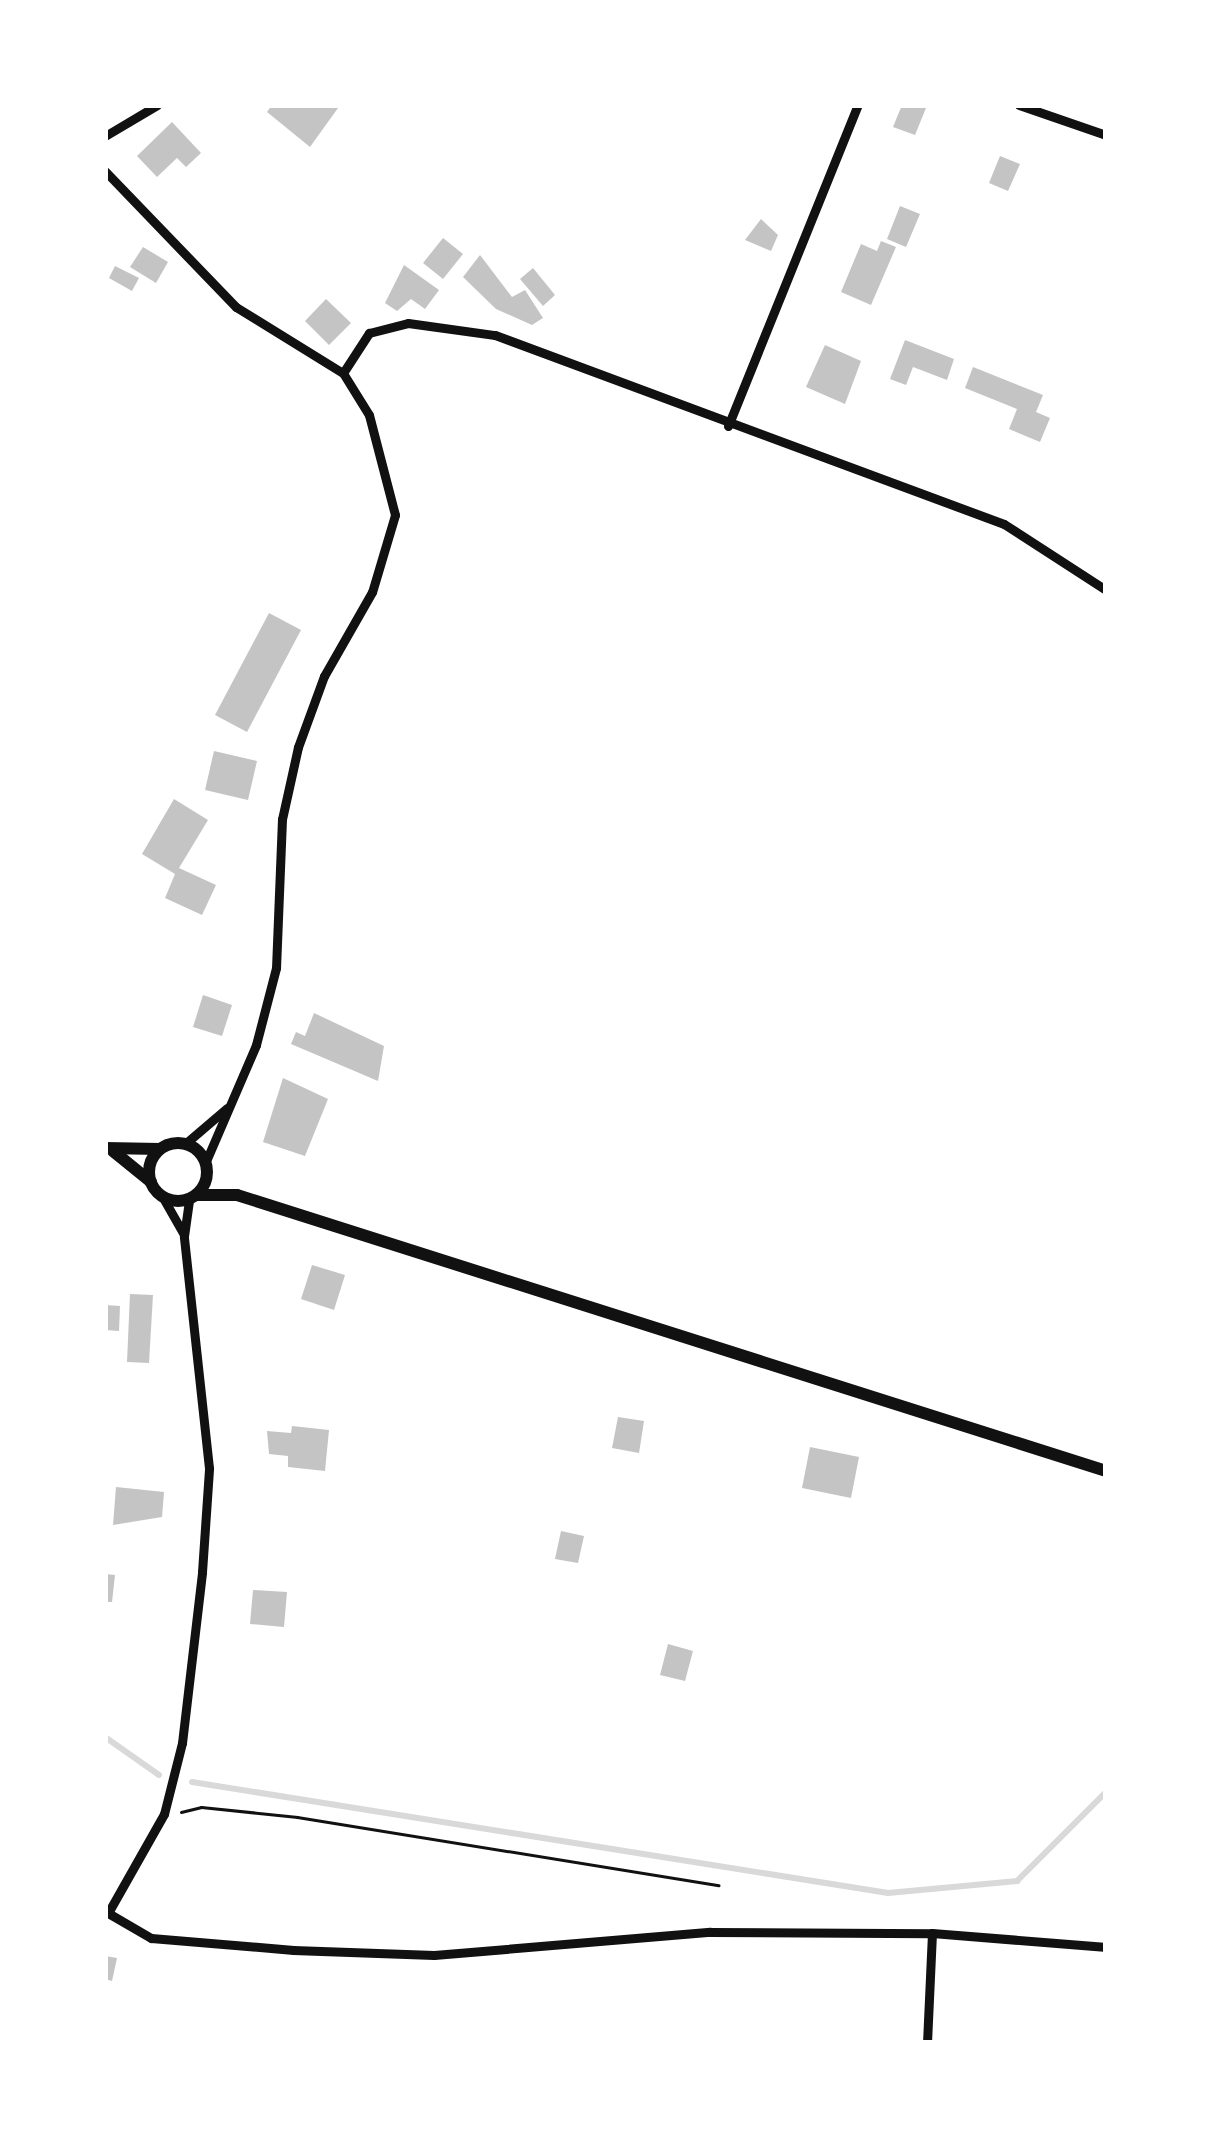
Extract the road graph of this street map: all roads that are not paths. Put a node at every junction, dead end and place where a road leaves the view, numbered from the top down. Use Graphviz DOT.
graph roads {
  1 [pos="157,105"];
  2 [pos="857,105"];
  3 [pos="1019,105"];
  4 [pos="1106,135"];
  5 [pos="105,136"];
  6 [pos="105,171"];
  7 [pos="343,373"];
  8 [pos="728,426"];
  9 [pos="1106,590"];
  10 [pos="231,1105"];
  11 [pos="186,1143"];
  12 [pos="109,1149"];
  13 [pos="160,1149"];
  14 [pos="207,1166"];
  15 [pos="151,1182"];
  16 [pos="237,1195"];
  17 [pos="162,1196"];
  18 [pos="192,1197"];
  19 [pos="184,1236"];
  20 [pos="1106,1471"];
  21 [pos="106,1913"];
  22 [pos="932,1933"];
  23 [pos="1106,1947"];
  24 [pos="927,2043"];
  1 -- 5 [label="street"];
  2 -- 8 [label="street"];
  3 -- 4 [label="street"];
  6 -- 7 [label="street"];
  7 -- 8 [label="street"];
  7 -- 10 [label="street"];
  8 -- 9 [label="street"];
  10 -- 11 [label="street"];
  10 -- 14 [label="street"];
  11 -- 13 [label="main road"];
  11 -- 14 [label="main road"];
  12 -- 13 [label="main road"];
  12 -- 15 [label="main road"];
  13 -- 15 [label="main road"];
  14 -- 16 [label="main road"];
  14 -- 18 [label="main road"];
  15 -- 17 [label="main road"];
  16 -- 18 [label="main road"];
  16 -- 20 [label="main road"];
  17 -- 18 [label="main road"];
  17 -- 19 [label="street"];
  18 -- 19 [label="street"];
  19 -- 21 [label="street"];
  21 -- 22 [label="street"];
  22 -- 23 [label="street"];
  22 -- 24 [label="street"];
}
